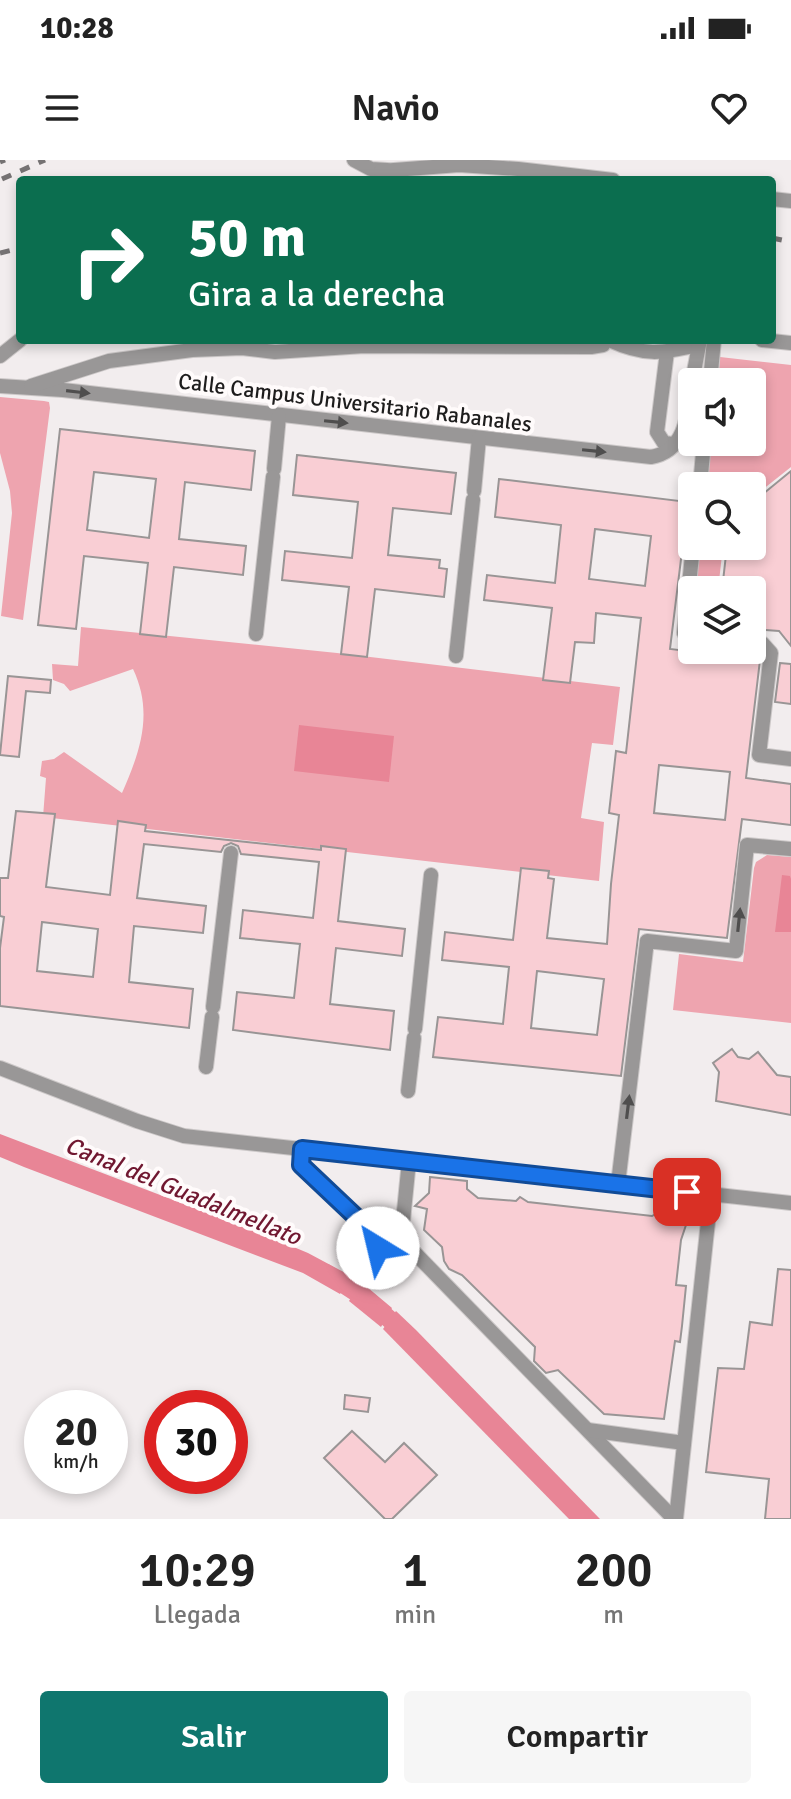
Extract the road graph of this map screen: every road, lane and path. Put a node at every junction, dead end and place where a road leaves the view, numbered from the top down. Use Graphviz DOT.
graph roads {
  1 [pos="354,160"];
  2 [pos="413,160"];
  3 [pos="381,171"];
  4 [pos="578,176"];
  5 [pos="16,343"];
  6 [pos="604,344"];
  7 [pos="618,344"];
  8 [pos="693,344"];
  9 [pos="699,344"];
  10 [pos="714,344"];
  11 [pos="667,352"];
  12 [pos="0,356"];
  13 [pos="695,368"];
  14 [pos="711,368"];
  15 [pos="10,385"];
  16 [pos="279,416"];
  17 [pos="479,438"];
  18 [pos="678,440"];
  19 [pos="673,444"];
  20 [pos="256,634"];
  21 [pos="766,647"];
  22 [pos="456,656"];
  23 [pos="791,759"];
  24 [pos="791,849"];
  25 [pos="231,853"];
  26 [pos="431,875"];
  27 [pos="206,1067"];
  28 [pos="0,1068"];
  29 [pos="408,1091"];
  30 [pos="302,1149"];
  31 [pos="409,1161"];
  32 [pos="618,1184"];
  33 [pos="711,1194"];
  34 [pos="791,1203"];
  35 [pos="364,1268"];
  36 [pos="588,1430"];
  37 [pos="684,1443"];
  38 [pos="675,1519"];
  1 -- 3 [label="street"];
  2 -- 3 [label="street"];
  3 -- 4 [label="street"];
  5 -- 12 [label="street"];
  6 -- 15 [label="street, Calle Campus Universitario Rabanales"];
  7 -- 11 [label="street, Calle Campus Universitario Rabanales"];
  8 -- 11 [label="street, Calle Campus Universitario Rabanales"];
  9 -- 13 [label="street, Calle Campus Universitario Rabanales"];
  10 -- 14 [label="street"];
  11 -- 19 [label="street"];
  15 -- 16 [label="street, Calle Campus Universitario Rabanales, one-way"];
  16 -- 17 [label="street, Calle Campus Universitario Rabanales, one-way"];
  16 -- 20 [label="street"];
  17 -- 19 [label="street, Calle Campus Universitario Rabanales, one-way"];
  17 -- 22 [label="street"];
  18 -- 19 [label="street, Calle Campus Universitario Rabanales"];
  21 -- 23 [label="street"];
  32 -- 24 [label="street, one-way"];
  25 -- 27 [label="street"];
  26 -- 29 [label="street"];
  28 -- 30 [label="street"];
  30 -- 31 [label="street"];
  30 -- 35 [label="street"];
  31 -- 32 [label="street"];
  31 -- 36 [label="street"];
  32 -- 33 [label="street"];
  33 -- 34 [label="street"];
  33 -- 37 [label="street"];
  36 -- 37 [label="street"];
  36 -- 38 [label="street"];
  37 -- 38 [label="street"];
}
